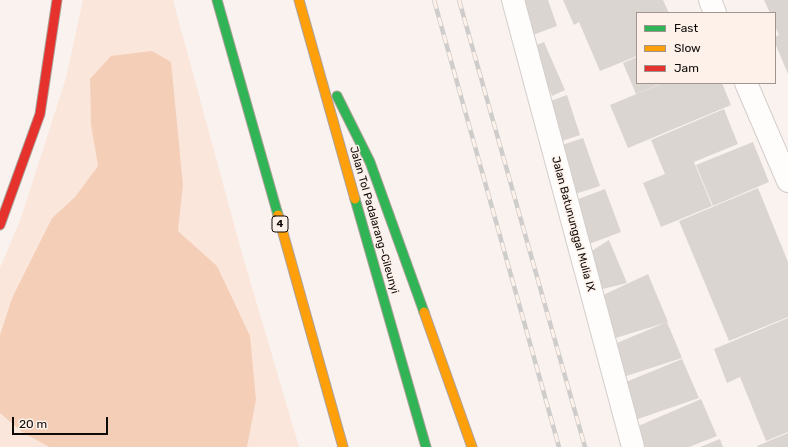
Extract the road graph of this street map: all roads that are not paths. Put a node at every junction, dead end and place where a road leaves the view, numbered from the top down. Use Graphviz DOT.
graph roads {
  1 [pos="57,0"];
  2 [pos="217,0"];
  3 [pos="299,0"];
  4 [pos="513,0"];
  5 [pos="710,0"];
  6 [pos="715,12"];
  7 [pos="314,50"];
  8 [pos="746,84"];
  9 [pos="788,181"];
  10 [pos="0,225"];
  11 [pos="343,447"];
  12 [pos="426,447"];
  13 [pos="472,447"];
  14 [pos="633,447"];
  1 -- 10 [label="highway"];
  2 -- 11 [label="highway, 4"];
  3 -- 7 [label="highway, Jalan Tol Padalarang–Cileunyi"];
  4 -- 14 [label="street, Jalan Batununggal Mulia IX"];
  5 -- 6 [label="street"];
  7 -- 12 [label="highway, Jalan Tol Padalarang–Cileunyi"];
  7 -- 13 [label="highway"];
  8 -- 9 [label="street"];
}
